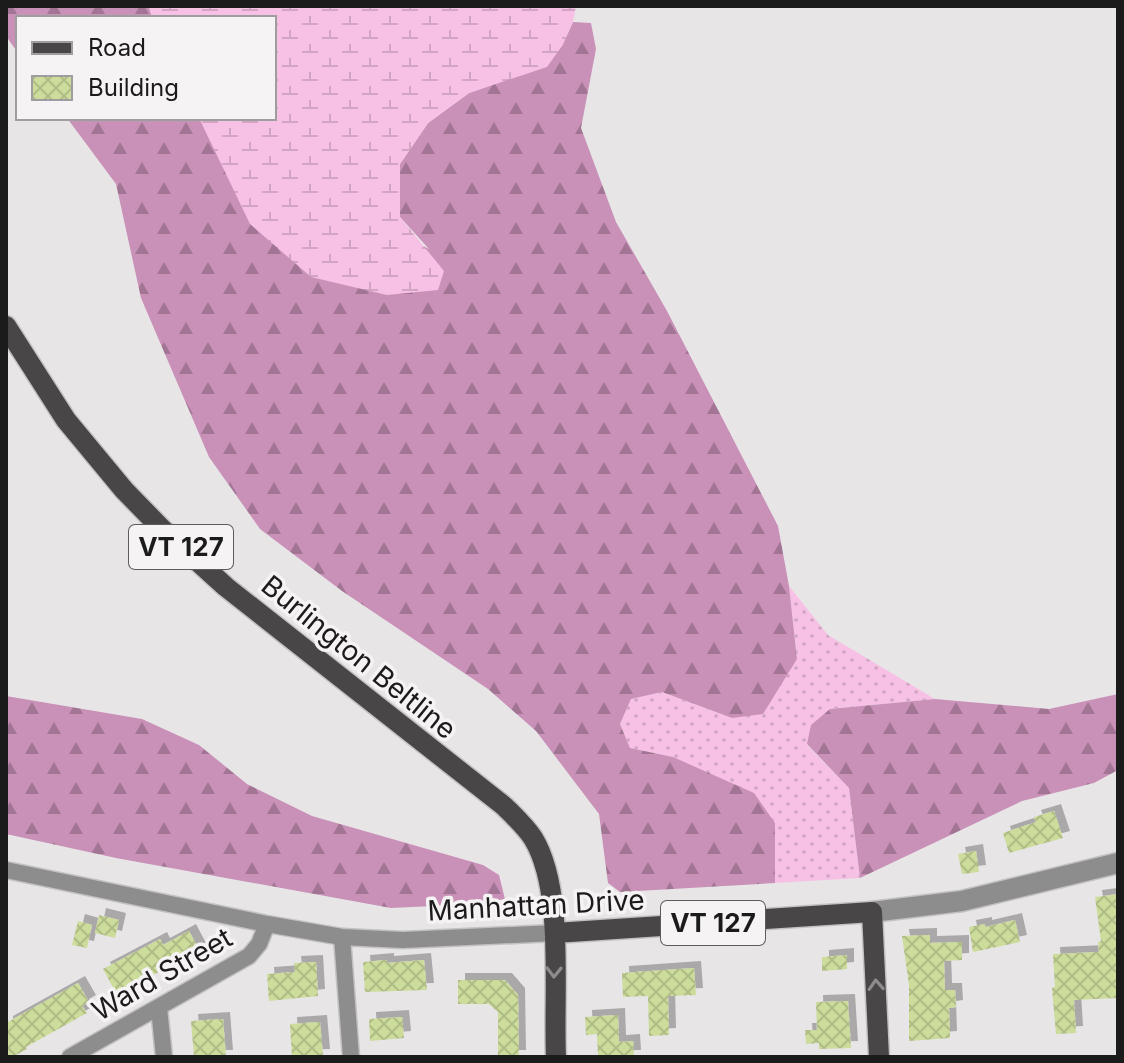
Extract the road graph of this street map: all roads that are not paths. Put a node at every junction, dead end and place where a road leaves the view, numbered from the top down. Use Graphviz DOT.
graph roads {
  1 [pos="6,326"];
  2 [pos="1118,863"];
  3 [pos="6,870"];
  4 [pos="872,912"];
  5 [pos="267,924"];
  6 [pos="555,933"];
  7 [pos="342,937"];
  8 [pos="159,1008"];
  9 [pos="70,1057"];
  10 [pos="164,1057"];
  11 [pos="351,1057"];
  12 [pos="556,1057"];
  13 [pos="879,1057"];
  1 -- 6 [label="main road, Burlington Beltline / VT 127"];
  2 -- 4 [label="street, Manhattan Drive"];
  3 -- 5 [label="street, Manhattan Drive"];
  4 -- 6 [label="main road, Manhattan Drive / VT 127"];
  13 -- 4 [label="main road, one-way"];
  5 -- 7 [label="street, Manhattan Drive"];
  5 -- 8 [label="street, Ward Street"];
  6 -- 7 [label="street, Manhattan Drive"];
  6 -- 12 [label="main road, VT 127, one-way"];
  7 -- 11 [label="street"];
  8 -- 9 [label="street, Ward Street"];
  8 -- 10 [label="street"];
}
